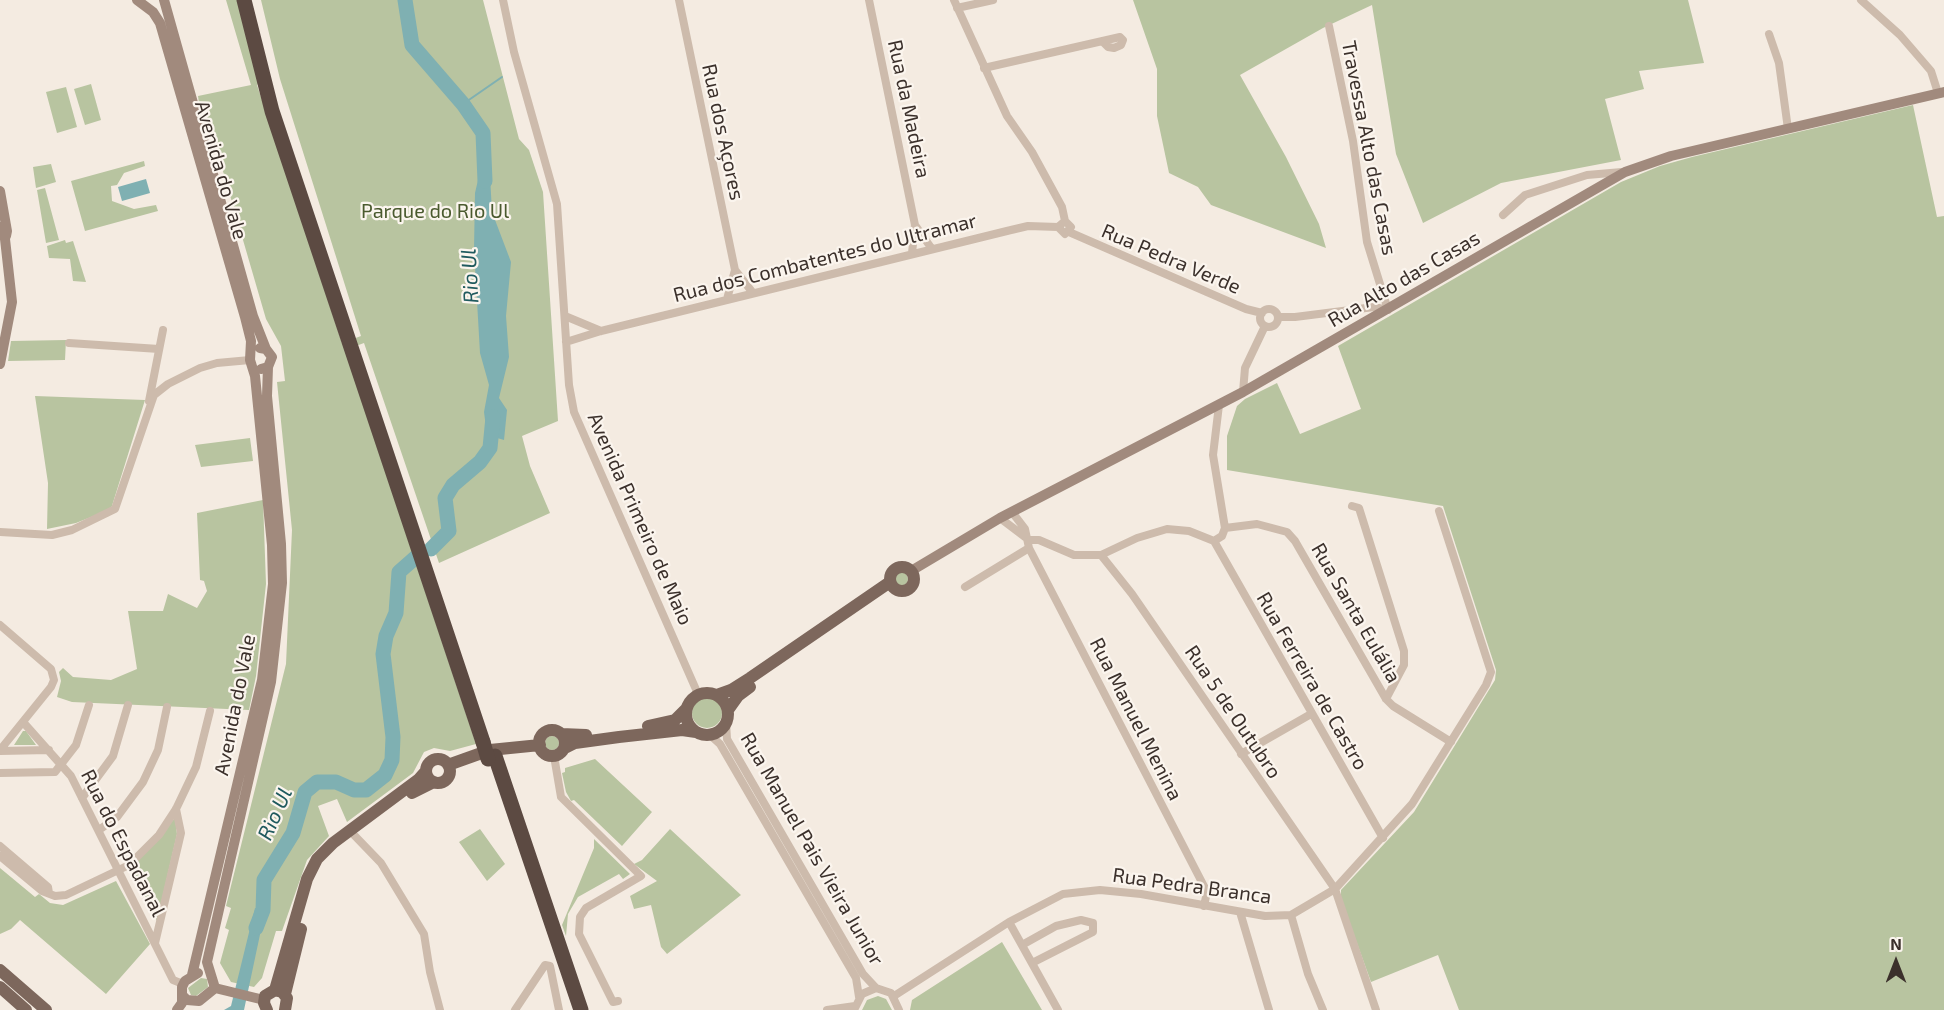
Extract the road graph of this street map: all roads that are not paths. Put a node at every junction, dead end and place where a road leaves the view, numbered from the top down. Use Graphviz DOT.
graph roads {
  1 [pos="157,0"];
  2 [pos="164,0"];
  3 [pos="244,0"];
  4 [pos="250,0"];
  5 [pos="503,0"];
  6 [pos="679,0"];
  7 [pos="869,0"];
  8 [pos="993,0"];
  9 [pos="1861,0"];
  10 [pos="140,2"];
  11 [pos="955,4"];
  12 [pos="1329,26"];
  13 [pos="1769,34"];
  14 [pos="1103,42"];
  15 [pos="984,68"];
  16 [pos="1941,92"];
  17 [pos="1788,129"];
  18 [pos="1625,172"];
  19 [pos="0,191"];
  20 [pos="1503,215"];
  21 [pos="1065,221"];
  22 [pos="915,225"];
  23 [pos="0,227"];
  24 [pos="1058,227"];
  25 [pos="1069,232"];
  26 [pos="5,239"];
  27 [pos="932,249"];
  28 [pos="912,253"];
  29 [pos="735,270"];
  30 [pos="753,293"];
  31 [pos="727,299"];
  32 [pos="1388,310"];
  33 [pos="1262,313"];
  34 [pos="565,316"];
  35 [pos="1278,316"];
  36 [pos="1265,326"];
  37 [pos="163,330"];
  38 [pos="601,331"];
  39 [pos="566,342"];
  40 [pos="69,343"];
  41 [pos="159,349"];
  42 [pos="266,349"];
  43 [pos="251,359"];
  44 [pos="0,364"];
  45 [pos="268,367"];
  46 [pos="1243,392"];
  47 [pos="1219,405"];
  48 [pos="150,406"];
  49 [pos="1352,506"];
  50 [pos="1439,511"];
  51 [pos="1012,512"];
  52 [pos="1000,518"];
  53 [pos="1225,528"];
  54 [pos="0,532"];
  55 [pos="1214,541"];
  56 [pos="1029,544"];
  57 [pos="1101,555"];
  58 [pos="911,571"];
  59 [pos="892,586"];
  60 [pos="965,587"];
  61 [pos="0,625"];
  62 [pos="698,694"];
  63 [pos="717,695"];
  64 [pos="1386,699"];
  65 [pos="89,705"];
  66 [pos="128,705"];
  67 [pos="167,707"];
  68 [pos="686,709"];
  69 [pos="210,711"];
  70 [pos="1311,714"];
  71 [pos="727,717"];
  72 [pos="23,722"];
  73 [pos="696,732"];
  74 [pos="561,734"];
  75 [pos="710,735"];
  76 [pos="486,741"];
  77 [pos="1451,742"];
  78 [pos="540,745"];
  79 [pos="565,748"];
  80 [pos="0,750"];
  81 [pos="49,750"];
  82 [pos="1241,754"];
  83 [pos="554,756"];
  84 [pos="492,758"];
  85 [pos="61,764"];
  86 [pos="448,765"];
  87 [pos="426,771"];
  88 [pos="0,773"];
  89 [pos="434,782"];
  90 [pos="82,798"];
  91 [pos="176,809"];
  92 [pos="99,830"];
  93 [pos="354,835"];
  94 [pos="1383,838"];
  95 [pos="0,846"];
  96 [pos="0,856"];
  97 [pos="120,871"];
  98 [pos="1335,889"];
  99 [pos="49,893"];
  100 [pos="1204,906"];
  101 [pos="1240,912"];
  102 [pos="1291,915"];
  103 [pos="1009,922"];
  104 [pos="155,943"];
  105 [pos="1022,945"];
  106 [pos="1032,963"];
  107 [pos="0,970"];
  108 [pos="210,974"];
  109 [pos="192,975"];
  110 [pos="0,987"];
  111 [pos="215,988"];
  112 [pos="876,988"];
  113 [pos="183,990"];
  114 [pos="280,992"];
  115 [pos="894,996"];
  116 [pos="859,997"];
  117 [pos="618,1001"];
  118 [pos="261,1002"];
  119 [pos="197,1006"];
  120 [pos="855,1008"];
  121 [pos="27,1010"];
  122 [pos="46,1010"];
  123 [pos="177,1010"];
  124 [pos="285,1010"];
  125 [pos="440,1010"];
  126 [pos="514,1010"];
  127 [pos="559,1010"];
  128 [pos="575,1010"];
  129 [pos="581,1010"];
  130 [pos="827,1010"];
  131 [pos="899,1010"];
  132 [pos="1058,1010"];
  133 [pos="1269,1010"];
  134 [pos="1323,1010"];
  135 [pos="1376,1010"];
  1 -- 10 [label="main road, Avenida do Vale"];
  2 -- 42 [label="main road, Avenida do Vale"];
  3 -- 76 [label="highway"];
  4 -- 76 [label="highway"];
  5 -- 34 [label="street, Avenida Primeiro de Maio"];
  6 -- 29 [label="street, Rua dos Açores"];
  7 -- 22 [label="street, Rua da Madeira"];
  8 -- 11 [label="street"];
  9 -- 16 [label="street"];
  10 -- 43 [label="main road, Avenida do Vale"];
  11 -- 15 [label="street"];
  12 -- 32 [label="street, Travessa Alto das Casas"];
  13 -- 17 [label="street"];
  14 -- 15 [label="street"];
  15 -- 21 [label="street"];
  16 -- 17 [label="main road, Rua Alto das Casas"];
  17 -- 18 [label="main road, Rua Alto das Casas"];
  18 -- 20 [label="street"];
  18 -- 32 [label="main road, Rua Alto das Casas"];
  19 -- 26 [label="main road"];
  21 -- 24 [label="street"];
  21 -- 25 [label="street"];
  22 -- 27 [label="street, Rua da Madeira"];
  22 -- 28 [label="street, Rua da Madeira"];
  23 -- 26 [label="main road"];
  24 -- 25 [label="street, Rua Pedra Verde"];
  24 -- 27 [label="street, Rua dos Combatentes do Ultramar"];
  25 -- 33 [label="street, Rua Pedra Verde"];
  26 -- 44 [label="main road"];
  27 -- 28 [label="street, Rua dos Combatentes do Ultramar"];
  28 -- 30 [label="street, Rua dos Combatentes do Ultramar"];
  29 -- 30 [label="street, Rua dos Açores"];
  29 -- 31 [label="street, Rua dos Açores"];
  30 -- 31 [label="street, Rua dos Combatentes do Ultramar"];
  31 -- 38 [label="street, Rua dos Combatentes do Ultramar"];
  32 -- 35 [label="street"];
  32 -- 46 [label="main road, Rua Alto das Casas"];
  33 -- 35 [label="street"];
  33 -- 36 [label="street"];
  34 -- 38 [label="street"];
  34 -- 39 [label="street, Avenida Primeiro de Maio"];
  35 -- 36 [label="street"];
  36 -- 46 [label="street"];
  37 -- 41 [label="street"];
  38 -- 39 [label="street, Rua dos Combatentes do Ultramar"];
  39 -- 62 [label="street, Avenida Primeiro de Maio"];
  40 -- 41 [label="street"];
  41 -- 48 [label="street"];
  42 -- 43 [label="main road"];
  42 -- 45 [label="main road, Avenida do Vale"];
  43 -- 45 [label="main road"];
  43 -- 48 [label="street"];
  43 -- 109 [label="main road, Avenida do Vale"];
  45 -- 108 [label="main road, Avenida do Vale"];
  46 -- 47 [label="main road, Rua Alto das Casas"];
  47 -- 51 [label="main road, Rua Alto das Casas"];
  47 -- 53 [label="street"];
  48 -- 54 [label="street"];
  49 -- 64 [label="street"];
  50 -- 77 [label="street, Rua Pedra Branca"];
  51 -- 52 [label="main road, Rua Alto das Casas"];
  51 -- 56 [label="street, Rua Manuel Menina"];
  52 -- 56 [label="street"];
  52 -- 58 [label="main road, Rua Alto das Casas"];
  53 -- 55 [label="street"];
  53 -- 64 [label="street, Rua Santa Eulália"];
  55 -- 57 [label="street"];
  55 -- 70 [label="street, Rua Ferreira de Castro"];
  56 -- 57 [label="street"];
  56 -- 60 [label="street"];
  56 -- 100 [label="street, Rua Manuel Menina"];
  57 -- 82 [label="street, Rua 5 de Outubro"];
  58 -- 59 [label="main road"];
  58 -- 59 [label="main road"];
  59 -- 63 [label="main road"];
  59 -- 71 [label="main road"];
  61 -- 72 [label="street"];
  62 -- 63 [label="main road"];
  62 -- 68 [label="main road"];
  63 -- 71 [label="main road"];
  64 -- 77 [label="street, Rua Santa Eulália"];
  65 -- 85 [label="street"];
  66 -- 90 [label="street"];
  67 -- 92 [label="street"];
  68 -- 73 [label="main road"];
  68 -- 74 [label="main road"];
  69 -- 91 [label="street"];
  70 -- 82 [label="street"];
  70 -- 94 [label="street, Rua Ferreira de Castro"];
  71 -- 75 [label="main road"];
  71 -- 112 [label="street, Rua Manuel Pais Vieira Junior"];
  72 -- 80 [label="street"];
  72 -- 81 [label="street, Rua do Espadanal"];
  73 -- 75 [label="main road"];
  73 -- 79 [label="main road"];
  74 -- 78 [label="main road"];
  74 -- 79 [label="main road"];
  75 -- 116 [label="street, Rua Manuel Pais Vieira Junior"];
  76 -- 84 [label="highway"];
  77 -- 94 [label="street, Rua Pedra Branca"];
  78 -- 83 [label="main road"];
  78 -- 86 [label="main road"];
  79 -- 83 [label="main road"];
  80 -- 81 [label="street"];
  81 -- 85 [label="street, Rua do Espadanal"];
  82 -- 98 [label="street, Rua 5 de Outubro"];
  83 -- 117 [label="street"];
  84 -- 128 [label="highway"];
  84 -- 129 [label="highway"];
  85 -- 88 [label="street"];
  85 -- 90 [label="street, Rua do Espadanal"];
  86 -- 87 [label="main road"];
  86 -- 89 [label="main road"];
  87 -- 89 [label="main road"];
  87 -- 114 [label="main road"];
  89 -- 93 [label="main road"];
  90 -- 92 [label="street, Rua do Espadanal"];
  91 -- 97 [label="street"];
  91 -- 104 [label="street"];
  92 -- 97 [label="street, Rua do Espadanal"];
  93 -- 114 [label="main road"];
  93 -- 125 [label="street"];
  94 -- 98 [label="street, Rua Pedra Branca"];
  95 -- 99 [label="street"];
  96 -- 99 [label="street"];
  97 -- 99 [label="street"];
  97 -- 104 [label="street, Rua do Espadanal"];
  98 -- 102 [label="street, Rua Pedra Branca"];
  98 -- 135 [label="street, Rua 5 de Outubro"];
  100 -- 101 [label="street, Rua Pedra Branca"];
  100 -- 103 [label="street, Rua Pedra Branca"];
  101 -- 102 [label="street, Rua Pedra Branca"];
  101 -- 133 [label="street"];
  102 -- 134 [label="street"];
  103 -- 105 [label="street"];
  103 -- 115 [label="street, Rua Pedra Branca"];
  104 -- 113 [label="street, Rua do Espadanal"];
  105 -- 106 [label="street"];
  105 -- 106 [label="street"];
  106 -- 132 [label="street"];
  107 -- 122 [label="main road"];
  108 -- 109 [label="main road"];
  108 -- 111 [label="main road, Avenida do Vale"];
  109 -- 113 [label="main road"];
  110 -- 121 [label="main road"];
  111 -- 118 [label="main road"];
  111 -- 119 [label="main road"];
  112 -- 115 [label="street"];
  112 -- 116 [label="street"];
  113 -- 119 [label="main road"];
  113 -- 123 [label="main road"];
  114 -- 118 [label="main road"];
  114 -- 124 [label="main road"];
  115 -- 131 [label="street"];
  116 -- 120 [label="street"];
  120 -- 130 [label="street"];
  126 -- 127 [label="street"];
}
